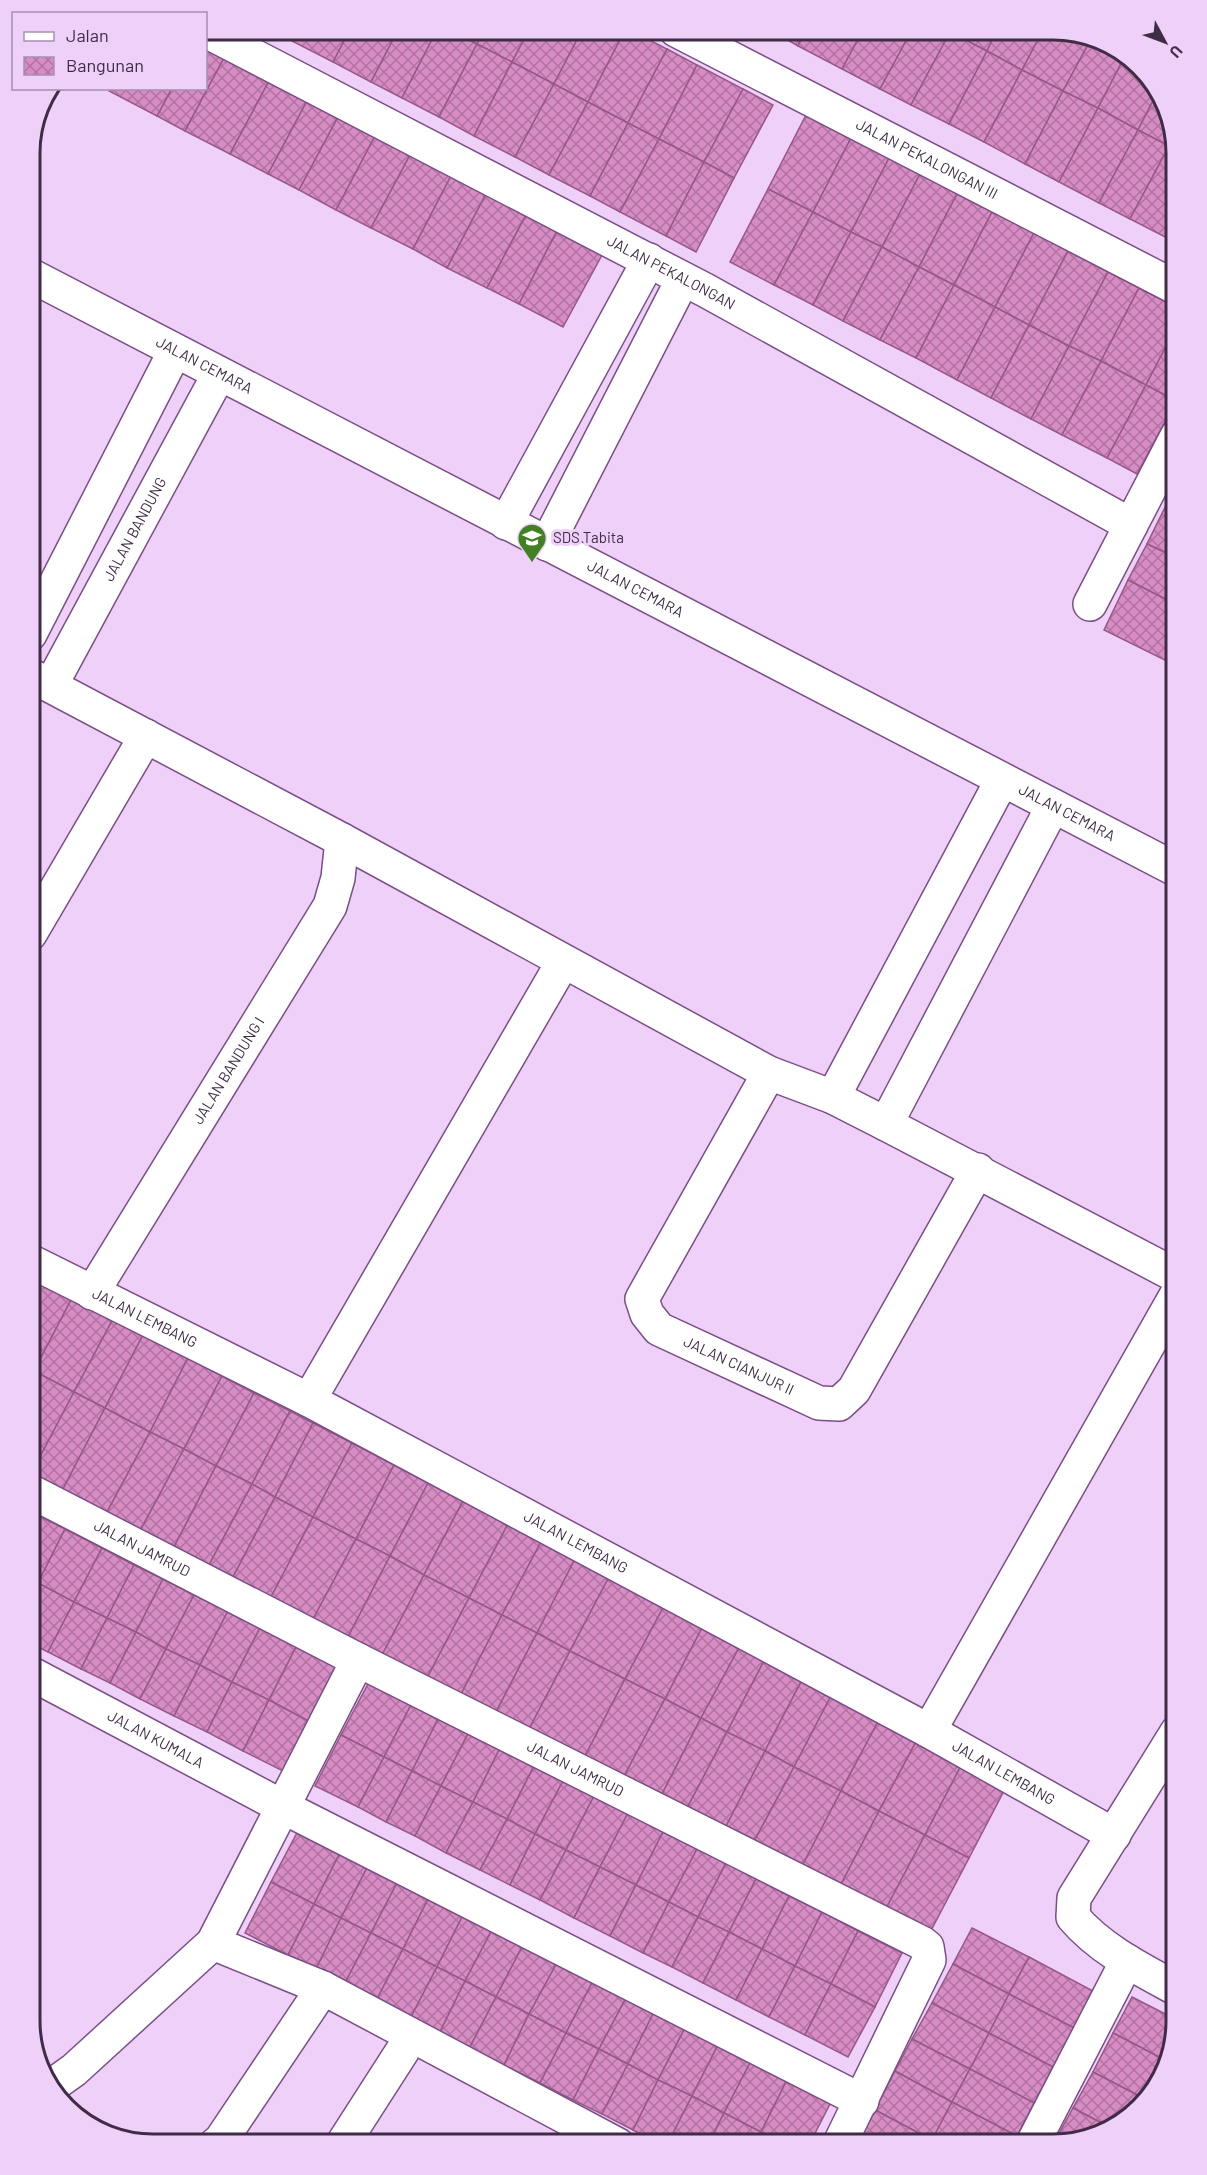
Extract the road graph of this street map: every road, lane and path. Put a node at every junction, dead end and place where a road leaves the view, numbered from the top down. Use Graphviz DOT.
graph roads {
  1 [pos="225,41"];
  2 [pos="697,41"];
  3 [pos="649,261"];
  4 [pos="683,279"];
  5 [pos="41,281"];
  6 [pos="1166,282"];
  7 [pos="175,351"];
  8 [pos="219,374"];
  9 [pos="1166,457"];
  10 [pos="506,523"];
  11 [pos="1131,525"];
  12 [pos="547,544"];
  13 [pos="1090,604"];
  14 [pos="41,613"];
  15 [pos="41,679"];
  16 [pos="40,680"];
  17 [pos="146,736"];
  18 [pos="1002,780"];
  19 [pos="1053,806"];
  20 [pos="342,840"];
  21 [pos="1166,864"];
  22 [pos="41,916"];
  23 [pos="563,962"];
  24 [pos="769,1073"];
  25 [pos="833,1097"];
  26 [pos="886,1124"];
  27 [pos="978,1170"];
  28 [pos="40,1266"];
  29 [pos="1166,1270"];
  30 [pos="92,1293"];
  31 [pos="1166,1313"];
  32 [pos="309,1400"];
  33 [pos="40,1496"];
  34 [pos="358,1660"];
  35 [pos="40,1677"];
  36 [pos="929,1731"];
  37 [pos="1166,1750"];
  38 [pos="283,1807"];
  39 [pos="1114,1835"];
  40 [pos="213,1943"];
  41 [pos="1127,1961"];
  42 [pos="1166,1983"];
  43 [pos="323,1988"];
  44 [pos="403,2050"];
  45 [pos="57,2081"];
  46 [pos="862,2101"];
  47 [pos="227,2134"];
  48 [pos="349,2134"];
  49 [pos="597,2134"];
  50 [pos="845,2134"];
  51 [pos="1038,2134"];
  1 -- 3 [label="street, JALAN PEKALONGAN"];
  2 -- 6 [label="street, JALAN PEKALONGAN III"];
  3 -- 4 [label="street, JALAN PEKALONGAN"];
  3 -- 10 [label="street"];
  4 -- 11 [label="street, JALAN PEKALONGAN"];
  4 -- 12 [label="street"];
  5 -- 7 [label="street, JALAN CEMARA"];
  7 -- 8 [label="street, JALAN CEMARA"];
  7 -- 14 [label="street"];
  8 -- 10 [label="street, JALAN CEMARA"];
  8 -- 15 [label="street, JALAN BANDUNG"];
  9 -- 11 [label="street"];
  10 -- 12 [label="street, JALAN CEMARA"];
  11 -- 13 [label="street"];
  12 -- 18 [label="street, JALAN CEMARA"];
  16 -- 17 [label="street"];
  17 -- 20 [label="street"];
  17 -- 22 [label="street"];
  18 -- 19 [label="street, JALAN CEMARA"];
  18 -- 25 [label="street"];
  19 -- 21 [label="street, JALAN CEMARA"];
  19 -- 26 [label="street"];
  20 -- 23 [label="street"];
  20 -- 30 [label="street, JALAN BANDUNG I"];
  23 -- 24 [label="street"];
  23 -- 32 [label="street"];
  24 -- 25 [label="street"];
  24 -- 27 [label="street, JALAN CIANJUR II"];
  25 -- 26 [label="street"];
  26 -- 27 [label="street"];
  27 -- 29 [label="street"];
  28 -- 30 [label="street, JALAN LEMBANG"];
  30 -- 32 [label="street, JALAN LEMBANG"];
  31 -- 36 [label="street"];
  32 -- 36 [label="street, JALAN LEMBANG"];
  33 -- 34 [label="street, JALAN JAMRUD"];
  34 -- 38 [label="street"];
  34 -- 46 [label="street, JALAN JAMRUD"];
  35 -- 38 [label="street, JALAN KUMALA"];
  36 -- 39 [label="street, JALAN LEMBANG"];
  37 -- 39 [label="street"];
  38 -- 40 [label="street"];
  38 -- 46 [label="street, JALAN KUMALA"];
  39 -- 41 [label="street"];
  40 -- 43 [label="street"];
  40 -- 45 [label="street"];
  41 -- 42 [label="street"];
  41 -- 51 [label="street"];
  43 -- 47 [label="street"];
  43 -- 49 [label="street"];
  44 -- 48 [label="street"];
  46 -- 50 [label="street, JALAN JAMRUD"];
}
